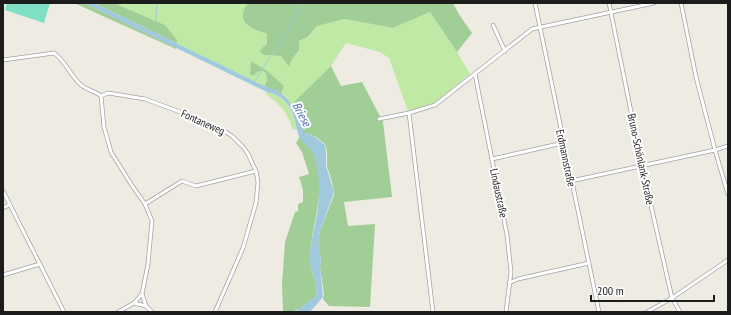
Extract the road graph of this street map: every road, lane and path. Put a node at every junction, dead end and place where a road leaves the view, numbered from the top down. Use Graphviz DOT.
graph roads {
  1 [pos="535,3"];
  2 [pos="609,3"];
  3 [pos="654,3"];
  4 [pos="681,3"];
  5 [pos="611,13"];
  6 [pos="493,25"];
  7 [pos="540,28"];
  8 [pos="505,50"];
  9 [pos="3,60"];
  10 [pos="475,74"];
  11 [pos="101,96"];
  12 [pos="409,113"];
  13 [pos="379,119"];
  14 [pos="563,143"];
  15 [pos="728,146"];
  16 [pos="715,150"];
  17 [pos="492,159"];
  18 [pos="642,166"];
  19 [pos="256,171"];
  20 [pos="571,181"];
  21 [pos="3,191"];
  22 [pos="728,194"];
  23 [pos="145,204"];
  24 [pos="9,205"];
  25 [pos="3,208"];
  26 [pos="728,260"];
  27 [pos="589,262"];
  28 [pos="40,264"];
  29 [pos="3,275"];
  30 [pos="509,283"];
  31 [pos="142,294"];
  32 [pos="672,298"];
  33 [pos="134,304"];
  34 [pos="146,306"];
  35 [pos="64,312"];
  36 [pos="118,312"];
  37 [pos="152,312"];
  38 [pos="215,312"];
  39 [pos="433,312"];
  40 [pos="506,312"];
  41 [pos="598,312"];
  42 [pos="647,312"];
  43 [pos="680,312"];
  1 -- 7 [label="street, Erdmannstraße"];
  2 -- 5 [label="street, Bruno-Schönlank-Straße"];
  3 -- 5 [label="street"];
  4 -- 16 [label="street"];
  5 -- 7 [label="street"];
  5 -- 18 [label="street, Bruno-Schönlank-Straße"];
  6 -- 8 [label="street"];
  7 -- 8 [label="street"];
  7 -- 14 [label="street, Erdmannstraße"];
  8 -- 10 [label="street"];
  9 -- 11 [label="street"];
  10 -- 12 [label="street"];
  10 -- 17 [label="street, Lindaustraße"];
  11 -- 19 [label="street, Fontaneweg"];
  11 -- 23 [label="street"];
  12 -- 13 [label="street"];
  12 -- 39 [label="street"];
  14 -- 17 [label="street"];
  14 -- 20 [label="street, Erdmannstraße"];
  15 -- 16 [label="street"];
  16 -- 18 [label="street"];
  16 -- 22 [label="street"];
  17 -- 30 [label="street, Lindaustraße"];
  18 -- 20 [label="street"];
  18 -- 32 [label="street, Bruno-Schönlank-Straße"];
  19 -- 23 [label="street"];
  19 -- 38 [label="street, Fontaneweg"];
  20 -- 27 [label="street, Erdmannstraße"];
  21 -- 24 [label="street"];
  23 -- 31 [label="street"];
  24 -- 25 [label="street"];
  24 -- 28 [label="street"];
  26 -- 32 [label="street"];
  27 -- 30 [label="street"];
  27 -- 41 [label="street, Erdmannstraße"];
  28 -- 29 [label="street"];
  28 -- 35 [label="street"];
  30 -- 40 [label="street, Lindaustraße"];
  31 -- 33 [label="street"];
  31 -- 34 [label="street"];
  32 -- 42 [label="street"];
  32 -- 43 [label="street, Bruno-Schönlank-Straße"];
  33 -- 34 [label="street"];
  33 -- 36 [label="street"];
  34 -- 37 [label="street"];
}
